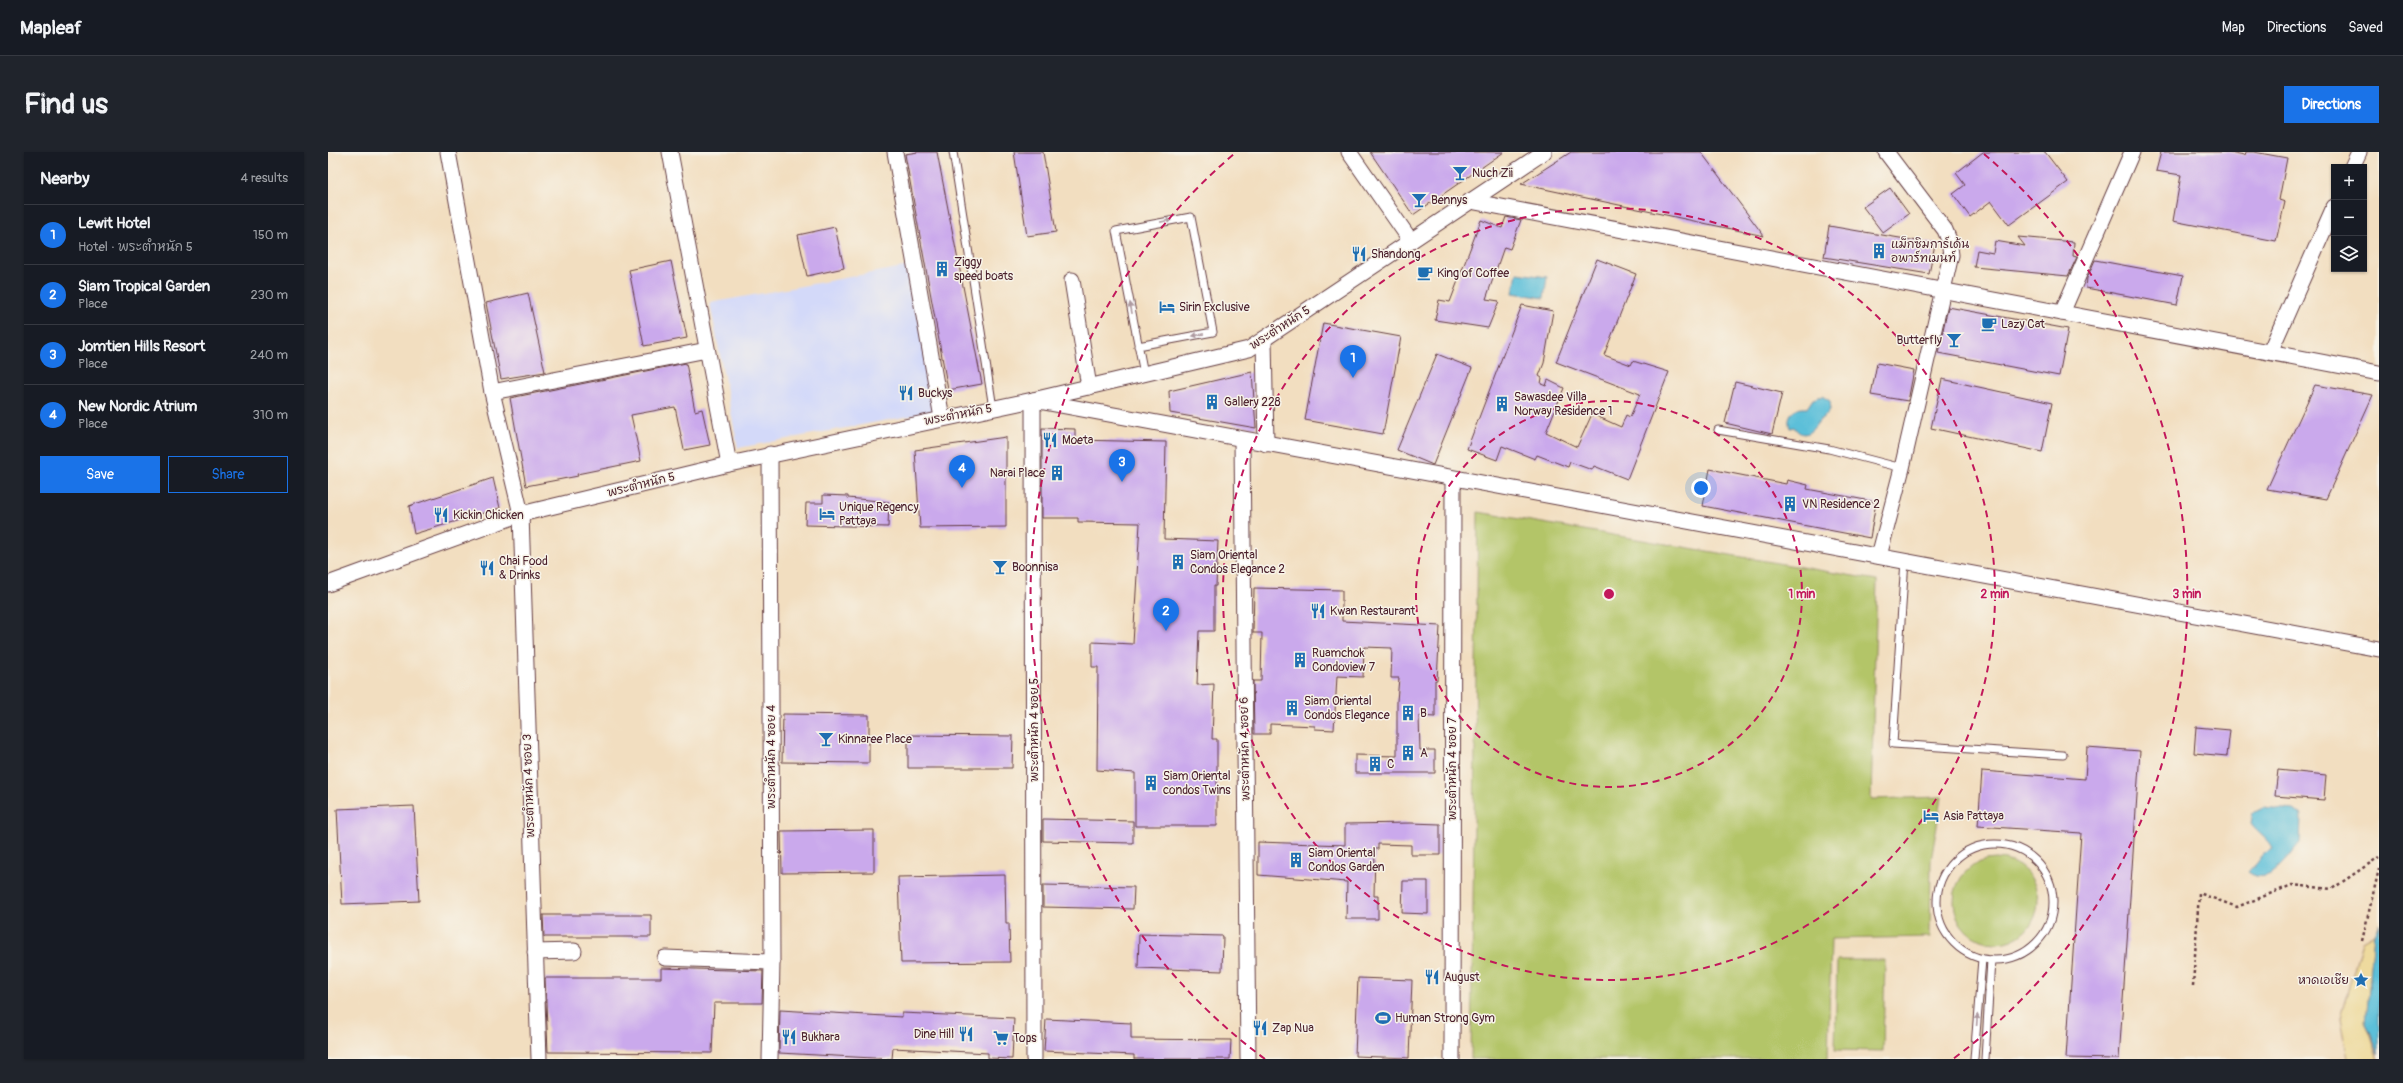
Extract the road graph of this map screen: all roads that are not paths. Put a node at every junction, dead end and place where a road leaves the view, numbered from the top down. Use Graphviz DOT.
graph roads {
  1 [pos="448,152"];
  2 [pos="670,152"];
  3 [pos="895,152"];
  4 [pos="953,152"];
  5 [pos="1349,152"];
  6 [pos="1544,152"];
  7 [pos="1886,152"];
  8 [pos="2132,152"];
  9 [pos="2359,152"];
  10 [pos="2353,164"];
  11 [pos="1470,201"];
  12 [pos="2331,214"];
  13 [pos="1410,241"];
  14 [pos="1072,280"];
  15 [pos="1943,290"];
  16 [pos="2062,313"];
  17 [pos="1264,339"];
  18 [pos="1138,346"];
  19 [pos="707,350"];
  20 [pos="2270,352"];
  21 [pos="2379,373"];
  22 [pos="1144,374"];
  23 [pos="1089,387"];
  24 [pos="492,392"];
  25 [pos="1034,400"];
  26 [pos="993,408"];
  27 [pos="942,418"];
  28 [pos="1718,430"];
  29 [pos="1242,440"];
  30 [pos="1266,444"];
  31 [pos="770,454"];
  32 [pos="729,464"];
  33 [pos="1902,468"];
  34 [pos="1453,478"];
  35 [pos="520,514"];
  36 [pos="1879,556"];
  37 [pos="1905,560"];
  38 [pos="328,584"];
  39 [pos="2379,649"];
  40 [pos="2063,755"];
  41 [pos="574,951"];
  42 [pos="535,952"];
  43 [pos="665,958"];
  44 [pos="1982,959"];
  45 [pos="1991,960"];
  46 [pos="772,962"];
  47 [pos="539,1059"];
  48 [pos="770,1059"];
  49 [pos="1034,1059"];
  50 [pos="1248,1059"];
  51 [pos="1452,1059"];
  52 [pos="1974,1059"];
  53 [pos="1985,1059"];
  1 -- 24 [label="street, พระตำหนัก 4 ซอย 3"];
  2 -- 19 [label="street"];
  3 -- 27 [label="street"];
  4 -- 26 [label="lane"];
  5 -- 13 [label="street"];
  6 -- 11 [label="street, พระตำหนัก 5"];
  7 -- 15 [label="street"];
  8 -- 16 [label="street"];
  9 -- 10 [label="street"];
  11 -- 13 [label="street, พระตำหนัก 5"];
  11 -- 15 [label="street"];
  12 -- 20 [label="street"];
  13 -- 17 [label="street, พระตำหนัก 5"];
  14 -- 23 [label="street"];
  15 -- 16 [label="street"];
  15 -- 33 [label="street"];
  16 -- 20 [label="street"];
  17 -- 22 [label="street, พระตำหนัก 5"];
  17 -- 30 [label="street"];
  18 -- 18 [label="lane, one-way"];
  18 -- 22 [label="lane"];
  19 -- 24 [label="street"];
  19 -- 32 [label="street"];
  20 -- 21 [label="street"];
  22 -- 23 [label="street, พระตำหนัก 5"];
  23 -- 25 [label="street, พระตำหนัก 5"];
  24 -- 35 [label="street, พระตำหนัก 4 ซอย 3"];
  25 -- 26 [label="street, พระตำหนัก 5"];
  25 -- 29 [label="street"];
  25 -- 49 [label="street, พระตำหนัก 4 ซอย 5"];
  26 -- 27 [label="street, พระตำหนัก 5"];
  27 -- 31 [label="street, พระตำหนัก 5"];
  28 -- 33 [label="lane"];
  29 -- 30 [label="street"];
  29 -- 50 [label="street, พระตำหนัก 4 ซอย 6"];
  30 -- 34 [label="street"];
  31 -- 32 [label="street, พระตำหนัก 5"];
  31 -- 46 [label="street, พระตำหนัก 4 ซอย 4"];
  32 -- 35 [label="street, พระตำหนัก 5"];
  33 -- 36 [label="street"];
  34 -- 36 [label="street"];
  34 -- 51 [label="street, พระตำหนัก 4 ซอย 7"];
  35 -- 38 [label="street, พระตำหนัก 5"];
  35 -- 42 [label="street, พระตำหนัก 4 ซอย 3"];
  36 -- 37 [label="street"];
  37 -- 39 [label="street"];
  37 -- 40 [label="lane"];
  41 -- 42 [label="street"];
  42 -- 47 [label="street, พระตำหนัก 4 ซอย 3"];
  43 -- 46 [label="street"];
  44 -- 45 [label="lane"];
  44 -- 45 [label="lane"];
  52 -- 44 [label="lane, one-way"];
  45 -- 53 [label="lane"];
  46 -- 48 [label="street, พระตำหนัก 4 ซอย 4"];
}
